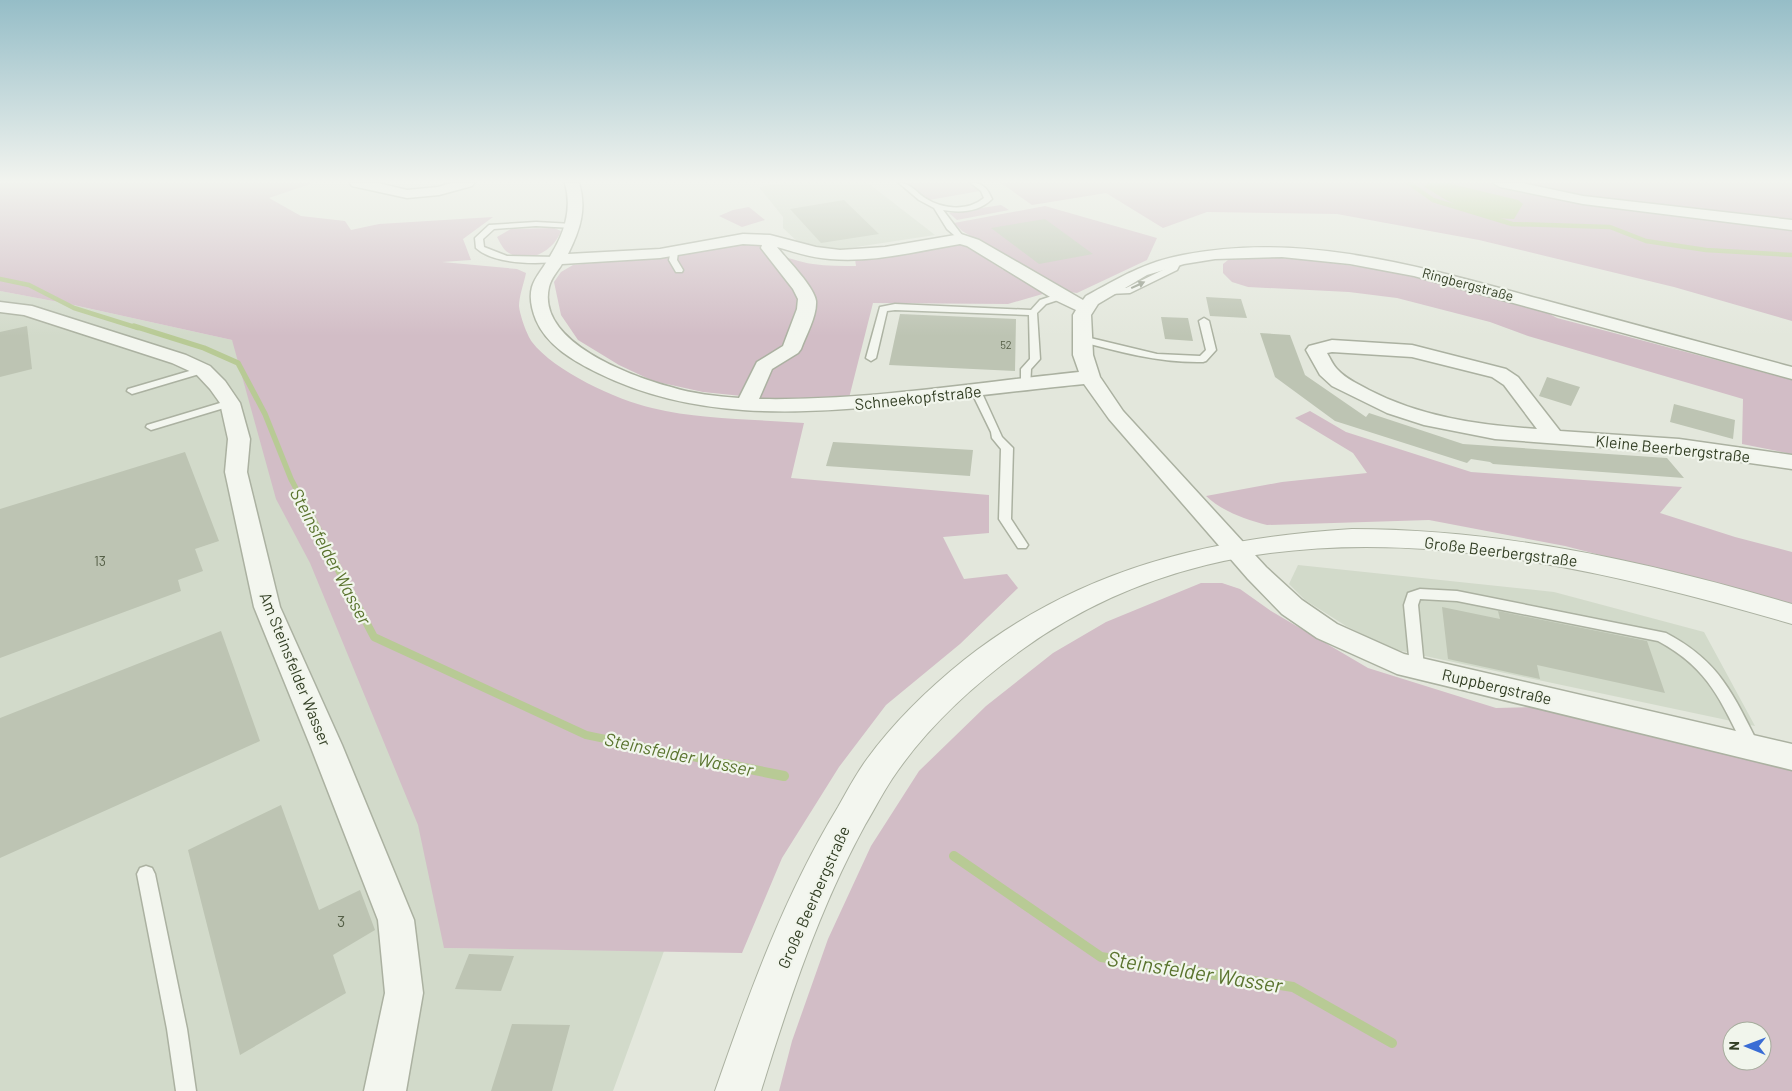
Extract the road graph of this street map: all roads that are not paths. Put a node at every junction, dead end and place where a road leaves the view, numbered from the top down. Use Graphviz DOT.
graph roads {
  1 [pos="484,234"];
  2 [pos="569,234"];
  3 [pos="957,234"];
  4 [pos="961,239"];
  5 [pos="770,240"];
  6 [pos="674,252"];
  7 [pos="557,259"];
  8 [pos="679,270"];
  9 [pos="1061,296"];
  10 [pos="0,307"];
  11 [pos="1086,308"];
  12 [pos="1034,313"];
  13 [pos="1204,320"];
  14 [pos="1082,339"];
  15 [pos="871,358"];
  16 [pos="203,370"];
  17 [pos="1792,373"];
  18 [pos="1090,377"];
  19 [pos="1026,385"];
  20 [pos="132,391"];
  21 [pos="976,391"];
  22 [pos="230,403"];
  23 [pos="746,405"];
  24 [pos="151,427"];
  25 [pos="1553,436"];
  26 [pos="1792,462"];
  27 [pos="1022,545"];
  28 [pos="1236,550"];
  29 [pos="1792,614"];
  30 [pos="1417,667"];
  31 [pos="1752,747"];
  32 [pos="1792,756"];
  33 [pos="146,874"];
  34 [pos="186,1091"];
  35 [pos="385,1091"];
  36 [pos="738,1091"];
  1 -- 7 [label="lane"];
  2 -- 7 [label="street, Schneekopfstraße"];
  3 -- 4 [label="lane"];
  4 -- 5 [label="street"];
  4 -- 9 [label="street"];
  5 -- 6 [label="street"];
  5 -- 23 [label="street"];
  6 -- 7 [label="street"];
  6 -- 8 [label="lane"];
  7 -- 23 [label="street, Schneekopfstraße"];
  9 -- 11 [label="street"];
  9 -- 12 [label="lane"];
  10 -- 16 [label="street, Am Steinsfelder Wasser"];
  11 -- 14 [label="street"];
  11 -- 17 [label="street, Ringbergstraße"];
  12 -- 15 [label="lane"];
  12 -- 19 [label="lane"];
  13 -- 14 [label="lane"];
  14 -- 18 [label="street"];
  16 -- 20 [label="lane"];
  16 -- 22 [label="street, Am Steinsfelder Wasser"];
  18 -- 19 [label="street, Schneekopfstraße"];
  18 -- 28 [label="street"];
  19 -- 21 [label="street, Schneekopfstraße"];
  21 -- 23 [label="street, Schneekopfstraße"];
  21 -- 27 [label="lane"];
  22 -- 24 [label="lane"];
  22 -- 35 [label="street, Am Steinsfelder Wasser"];
  25 -- 25 [label="street, Kleine Beerbergstraße"];
  25 -- 26 [label="street, Kleine Beerbergstraße"];
  28 -- 29 [label="street, Große Beerbergstraße"];
  28 -- 30 [label="street, Ruppbergstraße"];
  28 -- 36 [label="street, Große Beerbergstraße"];
  30 -- 31 [label="street, Ruppbergstraße"];
  30 -- 31 [label="lane"];
  31 -- 32 [label="street, Ruppbergstraße"];
  33 -- 34 [label="lane"];
}
